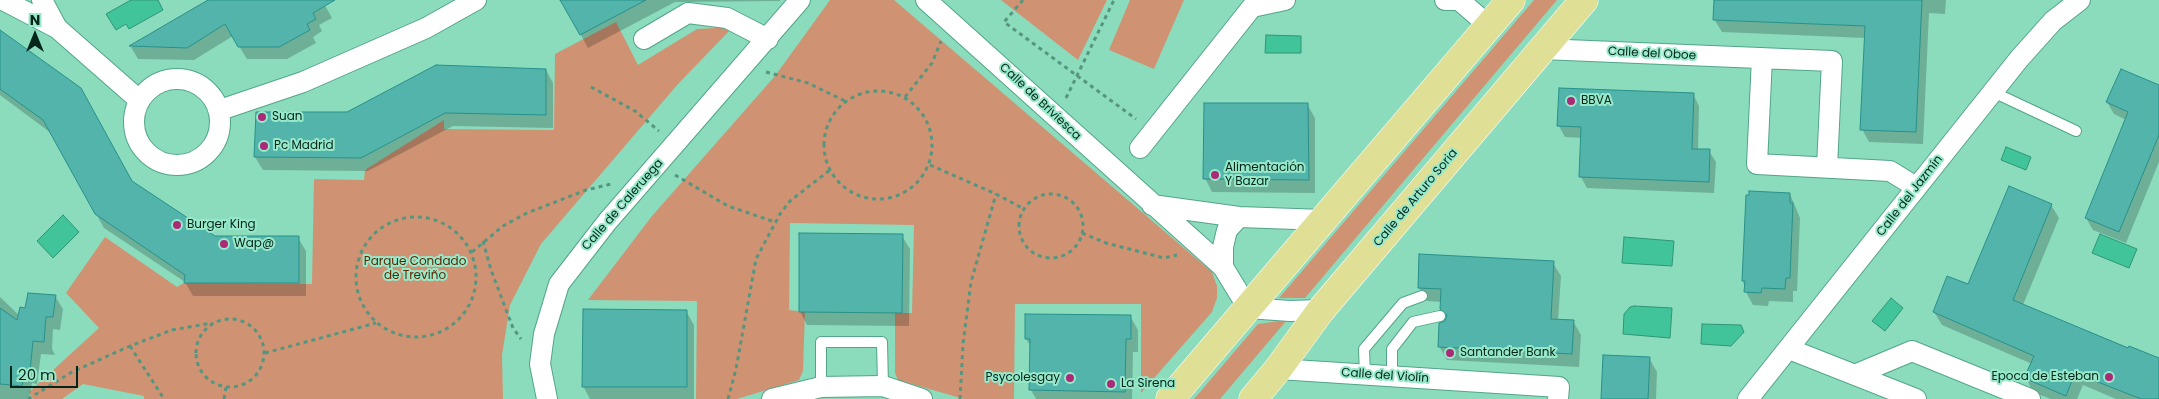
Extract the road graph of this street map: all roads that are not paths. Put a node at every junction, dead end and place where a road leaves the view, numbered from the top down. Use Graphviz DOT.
graph roads {
  1 [pos="3,0"];
  2 [pos="42,0"];
  3 [pos="476,0"];
  4 [pos="800,0"];
  5 [pos="926,0"];
  6 [pos="1285,0"];
  7 [pos="1445,0"];
  8 [pos="1510,0"];
  9 [pos="1584,0"];
  10 [pos="2080,0"];
  11 [pos="1489,26"];
  12 [pos="57,28"];
  13 [pos="644,39"];
  14 [pos="768,39"];
  15 [pos="1542,49"];
  16 [pos="1762,58"];
  17 [pos="1992,92"];
  18 [pos="138,99"];
  19 [pos="220,110"];
  20 [pos="2076,131"];
  21 [pos="1140,148"];
  22 [pos="1827,167"];
  23 [pos="1916,187"];
  24 [pos="1152,205"];
  25 [pos="1239,217"];
  26 [pos="1324,220"];
  27 [pos="1223,267"];
  28 [pos="1422,296"];
  29 [pos="1248,308"];
  30 [pos="1321,310"];
  31 [pos="1440,316"];
  32 [pos="1789,349"];
  33 [pos="1278,370"];
  34 [pos="1857,374"];
  35 [pos="1365,375"];
  36 [pos="1392,377"];
  37 [pos="883,386"];
  38 [pos="821,387"];
  39 [pos="1492,391"];
  40 [pos="547,399"];
  41 [pos="772,399"];
  42 [pos="922,399"];
  43 [pos="1170,399"];
  44 [pos="1253,399"];
  45 [pos="1558,399"];
  46 [pos="1748,399"];
  47 [pos="1916,399"];
  48 [pos="2030,399"];
  1 -- 12 [label="street"];
  2 -- 12 [label="street"];
  3 -- 19 [label="street"];
  4 -- 14 [label="street, Calle de Caleruega"];
  5 -- 24 [label="street, Calle de Briviesca"];
  6 -- 21 [label="street"];
  7 -- 11 [label="street"];
  8 -- 11 [label="main road"];
  9 -- 15 [label="main road, Calle de Arturo Soria"];
  10 -- 17 [label="street, Calle del Jazmín"];
  11 -- 26 [label="main road"];
  12 -- 18 [label="street"];
  13 -- 14 [label="street"];
  14 -- 40 [label="street, Calle de Caleruega"];
  15 -- 16 [label="street, Calle del Oboe"];
  15 -- 30 [label="main road, Calle de Arturo Soria"];
  16 -- 22 [label="street, Calle del Oboe"];
  16 -- 22 [label="street"];
  17 -- 20 [label="lane"];
  17 -- 23 [label="street, Calle del Jazmín"];
  18 -- 19 [label="street"];
  18 -- 19 [label="street"];
  22 -- 23 [label="street"];
  23 -- 32 [label="street, Calle del Jazmín"];
  24 -- 25 [label="street"];
  24 -- 27 [label="street, Calle de Briviesca"];
  25 -- 26 [label="street"];
  25 -- 27 [label="street"];
  26 -- 29 [label="main road"];
  27 -- 29 [label="street, Calle de Briviesca"];
  28 -- 35 [label="lane"];
  29 -- 30 [label="street"];
  29 -- 43 [label="main road"];
  30 -- 33 [label="main road, Calle de Arturo Soria"];
  31 -- 36 [label="lane"];
  32 -- 34 [label="street"];
  32 -- 46 [label="street, Calle del Jazmín"];
  33 -- 35 [label="street, Calle del Violín"];
  33 -- 44 [label="main road, Calle de Arturo Soria"];
  34 -- 47 [label="street"];
  34 -- 48 [label="street"];
  35 -- 36 [label="street, Calle del Violín"];
  36 -- 39 [label="street, Calle del Violín"];
  37 -- 38 [label="street"];
  37 -- 38 [label="lane"];
  37 -- 42 [label="street"];
  38 -- 41 [label="street"];
  39 -- 45 [label="street, Calle del Violín"];
}
